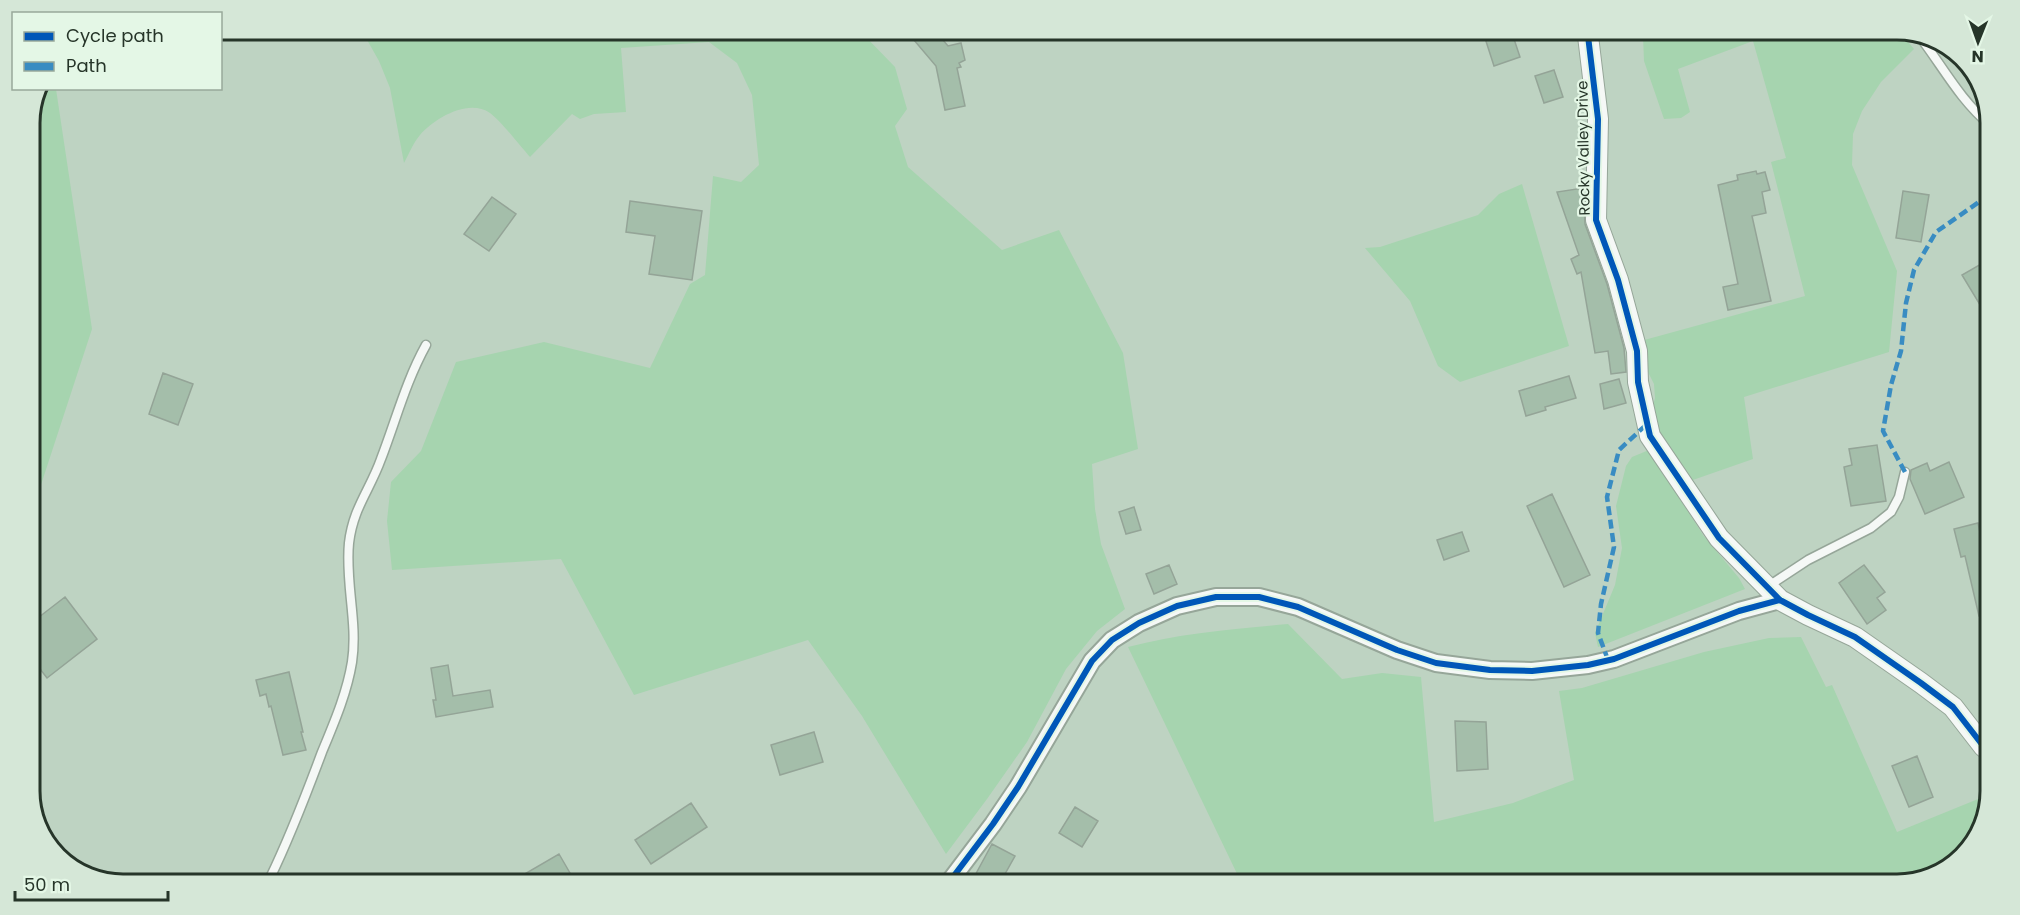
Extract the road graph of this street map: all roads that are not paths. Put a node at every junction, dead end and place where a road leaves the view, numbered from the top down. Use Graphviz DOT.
graph roads {
  1 [pos="1588,40"];
  2 [pos="1928,47"];
  3 [pos="1979,115"];
  4 [pos="426,345"];
  5 [pos="1905,472"];
  6 [pos="1773,593"];
  7 [pos="1980,743"];
  8 [pos="272,874"];
  9 [pos="955,874"];
  1 -- 6 [label="street, Rocky Valley Drive"];
  2 -- 3 [label="lane"];
  4 -- 8 [label="lane"];
  5 -- 6 [label="lane"];
  6 -- 7 [label="street, Rocky Valley Drive"];
  6 -- 9 [label="street"];
}
